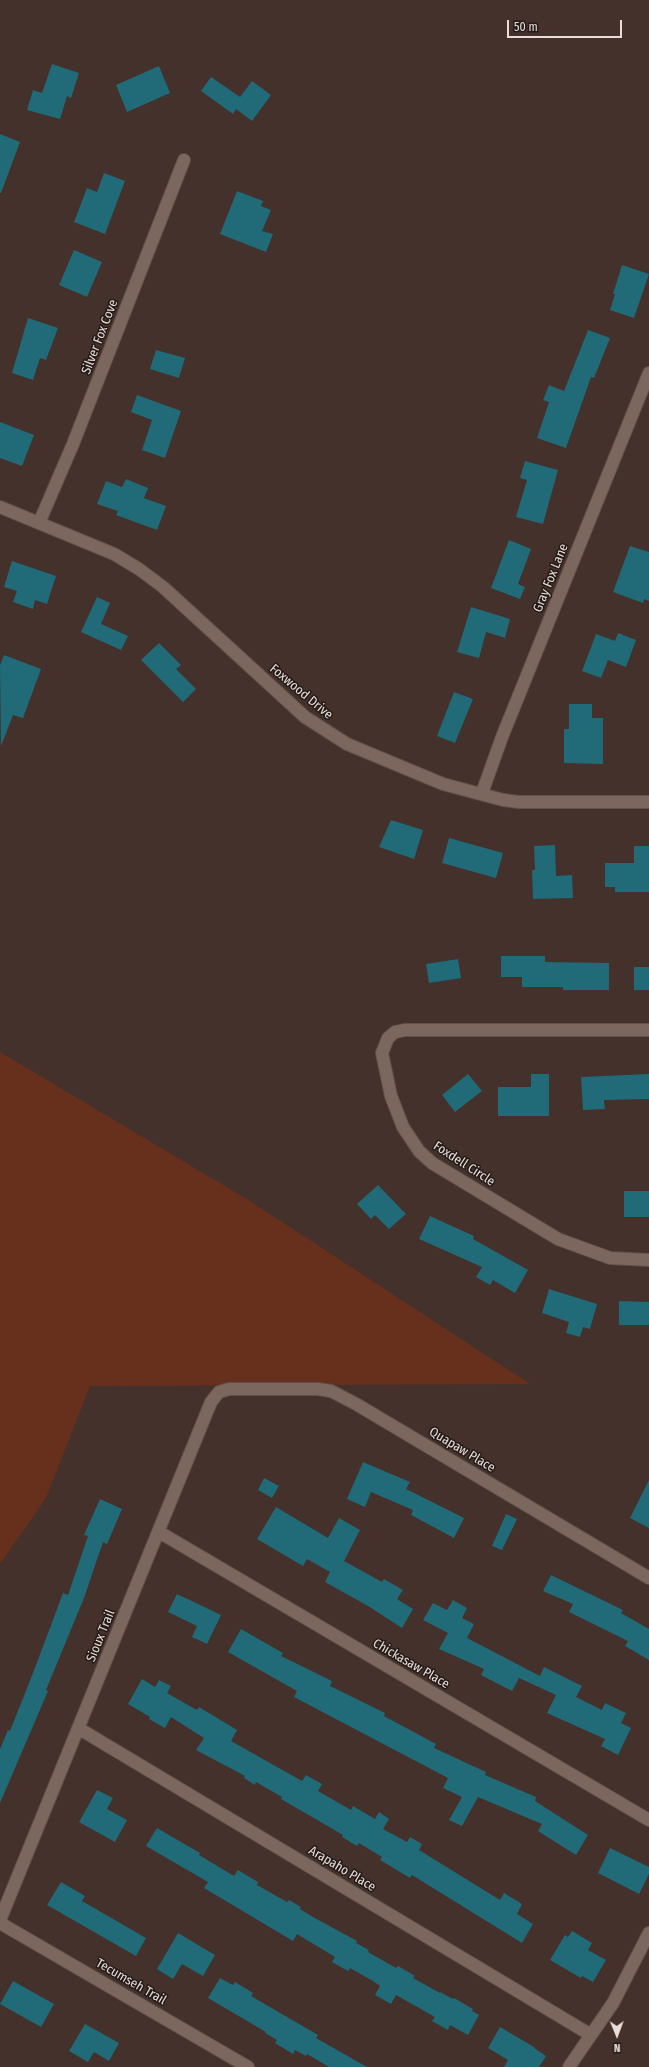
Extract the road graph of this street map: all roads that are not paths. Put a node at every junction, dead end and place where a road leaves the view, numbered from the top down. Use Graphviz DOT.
graph roads {
  1 [pos="184,160"];
  2 [pos="649,373"];
  3 [pos="0,507"];
  4 [pos="39,523"];
  5 [pos="482,793"];
  6 [pos="649,802"];
  7 [pos="649,1030"];
  8 [pos="649,1260"];
  9 [pos="248,1389"];
  10 [pos="159,1532"];
  11 [pos="649,1578"];
  12 [pos="78,1728"];
  13 [pos="649,1820"];
  14 [pos="0,1921"];
  15 [pos="649,1933"];
  16 [pos="591,2035"];
  17 [pos="248,2067"];
  18 [pos="569,2067"];
  1 -- 4 [label="street, Silver Fox Cove"];
  2 -- 5 [label="street, Gray Fox Lane"];
  3 -- 4 [label="street, Foxwood Drive"];
  4 -- 5 [label="street, Foxwood Drive"];
  5 -- 6 [label="street, Foxwood Drive"];
  7 -- 8 [label="street, Foxdell Circle"];
  9 -- 10 [label="street, Sioux Trail"];
  9 -- 11 [label="street, Quapaw Place"];
  10 -- 12 [label="street, Sioux Trail"];
  10 -- 13 [label="street, Chickasaw Place"];
  12 -- 14 [label="street, Sioux Trail"];
  12 -- 16 [label="street, Arapaho Place"];
  14 -- 17 [label="street, Tecumseh Trail"];
  15 -- 16 [label="street"];
  16 -- 18 [label="street"];
}
